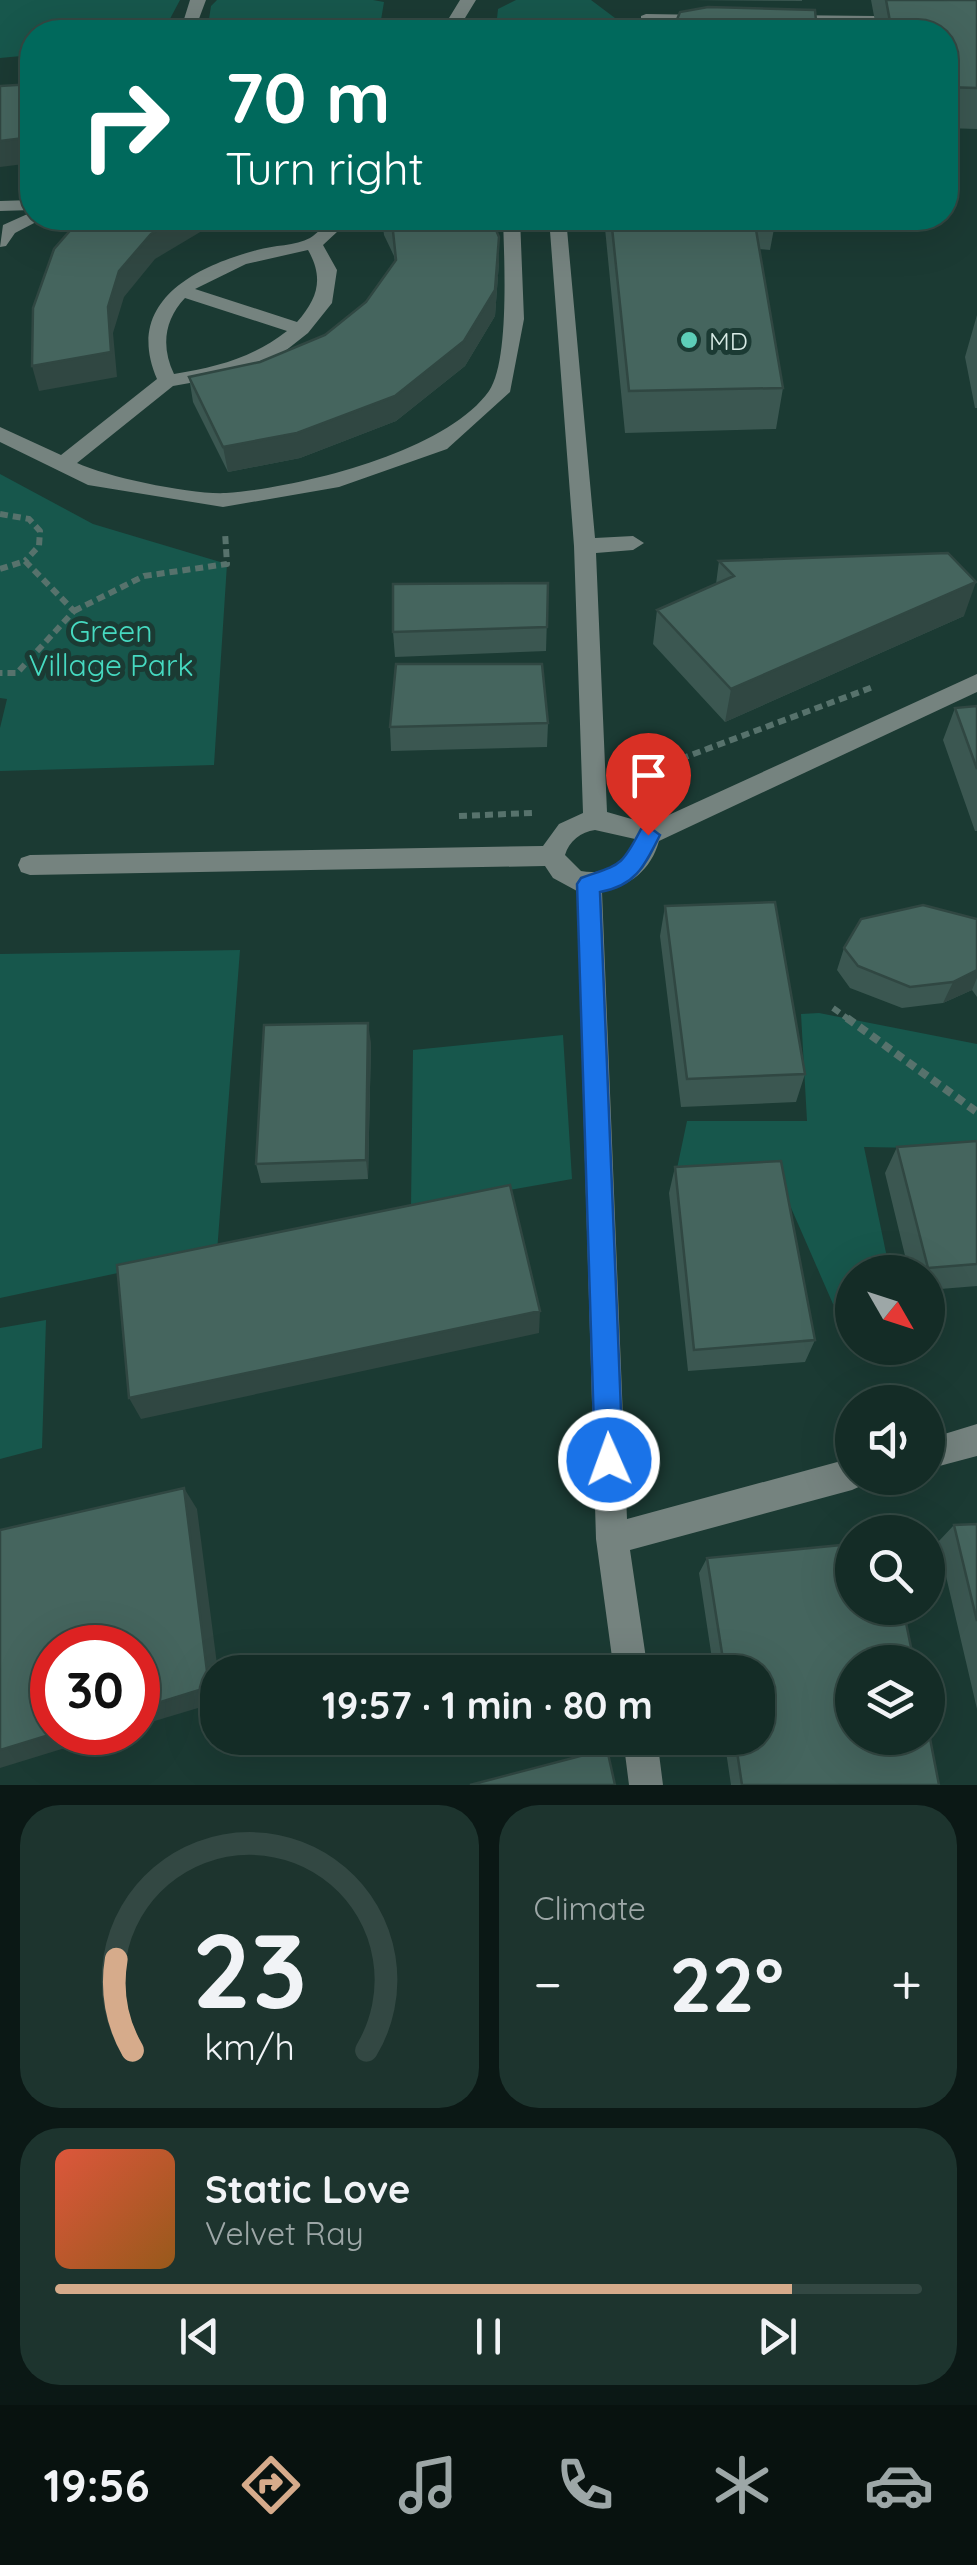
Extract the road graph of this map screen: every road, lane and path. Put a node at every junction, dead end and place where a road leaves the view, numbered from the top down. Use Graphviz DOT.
graph roads {
  1 [pos="446,0"];
  2 [pos="466,2"];
  3 [pos="643,19"];
  4 [pos="720,20"];
  5 [pos="20,224"];
  6 [pos="330,230"];
  7 [pos="533,230"];
  8 [pos="537,230"];
  9 [pos="0,242"];
  10 [pos="313,244"];
  11 [pos="181,292"];
  12 [pos="302,329"];
  13 [pos="167,381"];
  14 [pos="0,434"];
  15 [pos="62,465"];
  16 [pos="223,500"];
  17 [pos="0,514"];
  18 [pos="633,543"];
  19 [pos="585,546"];
  20 [pos="24,560"];
  21 [pos="0,569"];
  22 [pos="74,611"];
  23 [pos="0,674"];
  24 [pos="977,682"];
  25 [pos="874,686"];
  26 [pos="635,775"];
  27 [pos="596,820"];
  28 [pos="648,835"];
  29 [pos="552,856"];
  30 [pos="30,865"];
  31 [pos="589,884"];
  32 [pos="833,1008"];
  33 [pos="977,1112"];
  34 [pos="977,1440"];
  35 [pos="945,1449"];
  36 [pos="835,1479"];
  37 [pos="612,1539"];
  38 [pos="629,1655"];
  39 [pos="642,1755"];
  40 [pos="646,1785"];
  1 -- 2 [label="street"];
  3 -- 4 [label="street"];
  5 -- 9 [label="street"];
  6 -- 10 [label="street"];
  7 -- 16 [label="street"];
  8 -- 19 [label="street"];
  10 -- 11 [label="street"];
  10 -- 12 [label="street"];
  11 -- 12 [label="street"];
  11 -- 13 [label="street"];
  12 -- 13 [label="street"];
  13 -- 15 [label="street"];
  14 -- 15 [label="street"];
  15 -- 16 [label="street"];
  16 -- 22 [label="path"];
  17 -- 20 [label="path"];
  18 -- 19 [label="street"];
  19 -- 27 [label="street"];
  20 -- 21 [label="path"];
  20 -- 22 [label="path"];
  22 -- 23 [label="path"];
  24 -- 28 [label="street"];
  25 -- 26 [label="path"];
  27 -- 28 [label="street"];
  27 -- 29 [label="street"];
  28 -- 31 [label="street"];
  29 -- 30 [label="street"];
  29 -- 31 [label="street"];
  31 -- 37 [label="street"];
  32 -- 33 [label="path"];
  34 -- 35 [label="street"];
  36 -- 37 [label="street"];
  37 -- 38 [label="street"];
  39 -- 40 [label="street"];
}
